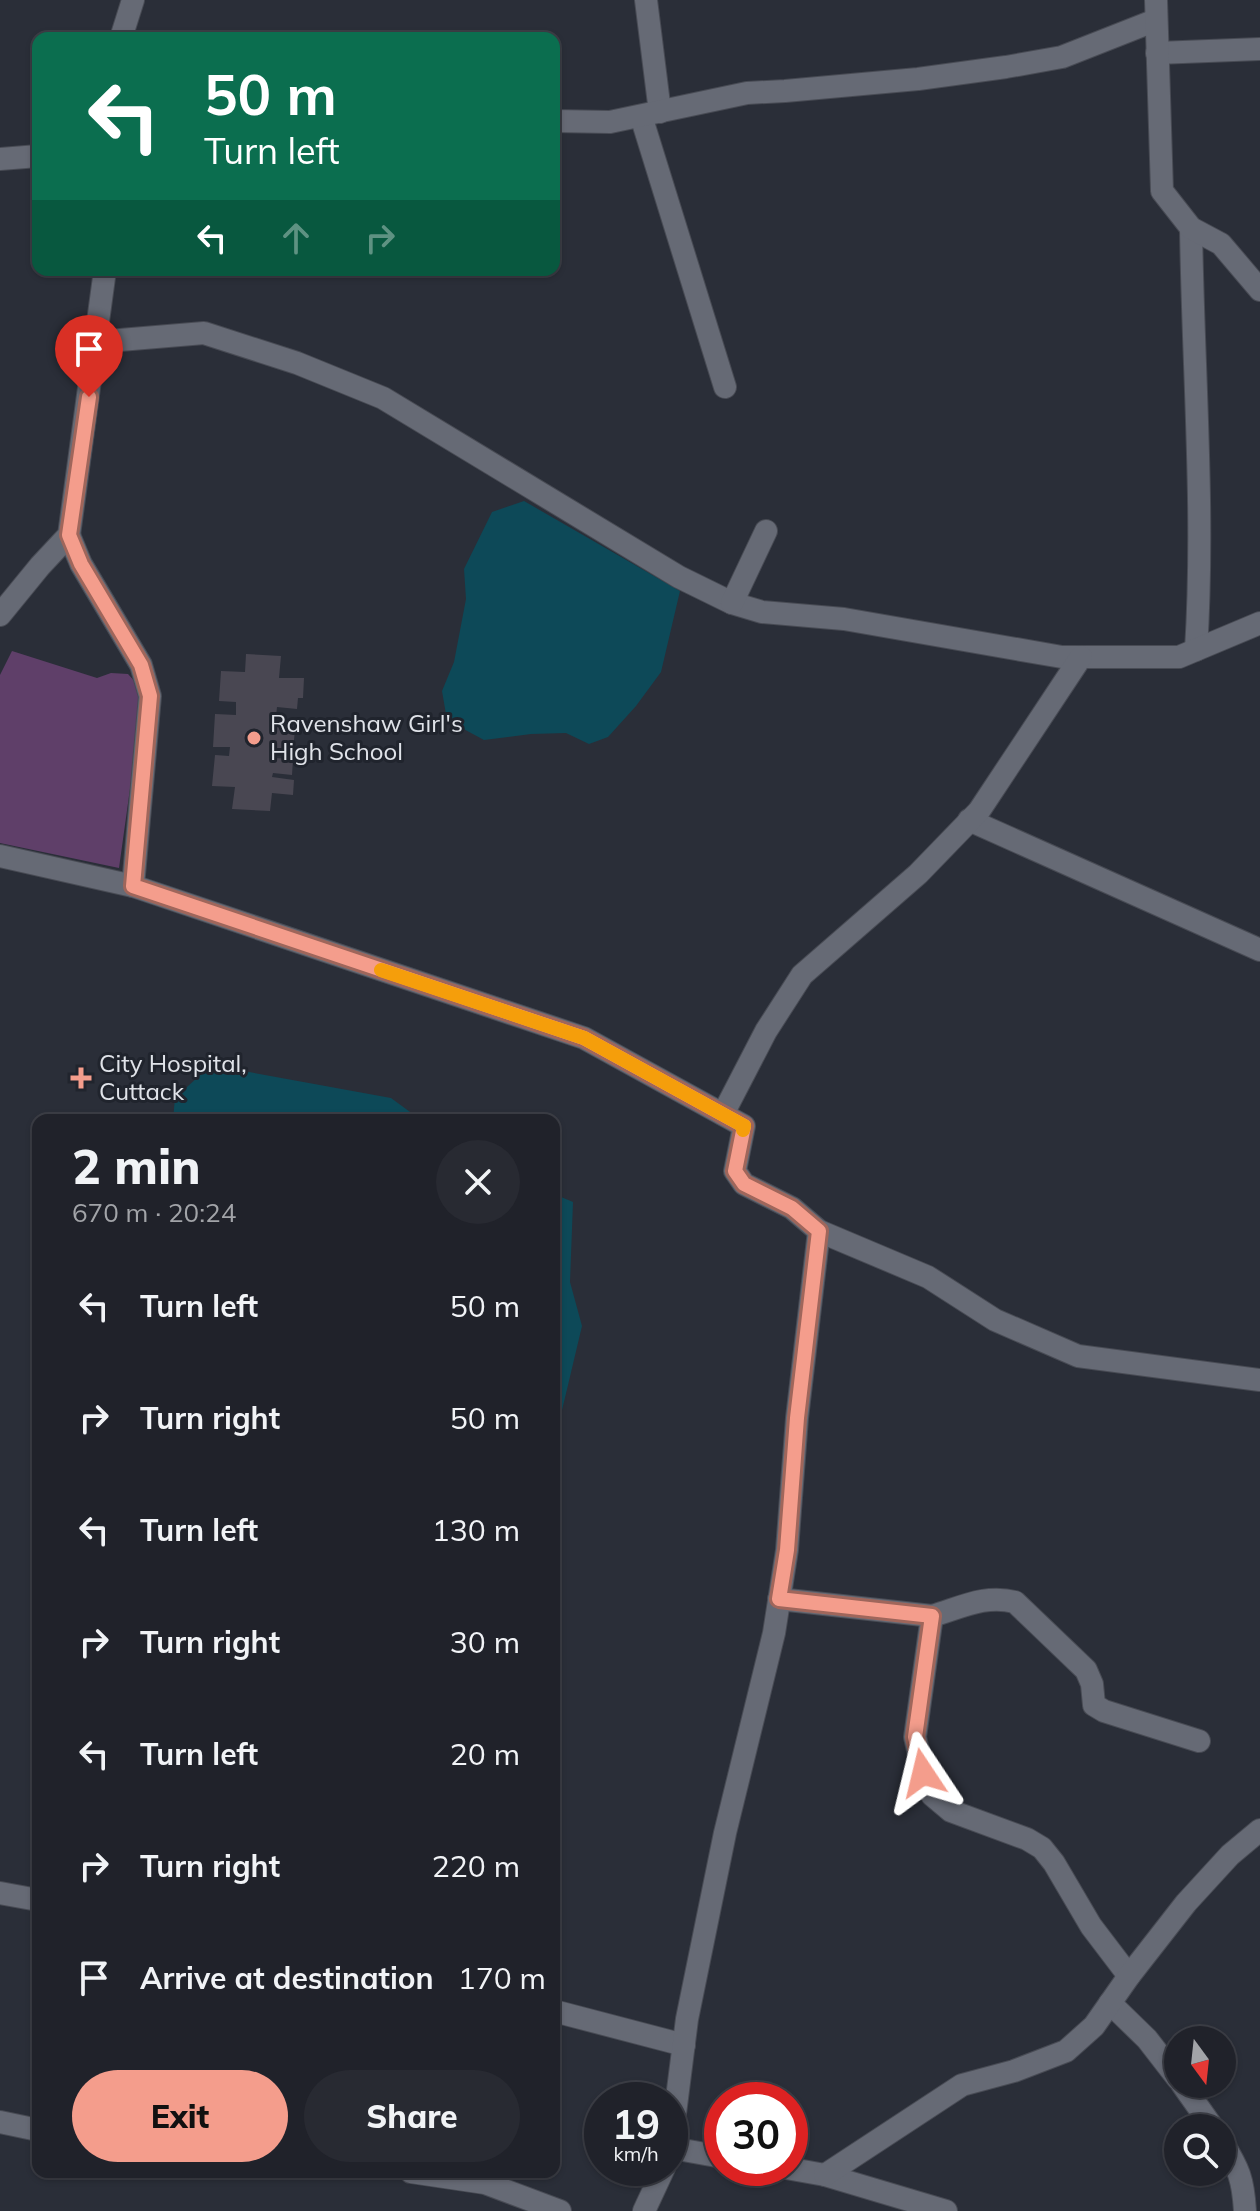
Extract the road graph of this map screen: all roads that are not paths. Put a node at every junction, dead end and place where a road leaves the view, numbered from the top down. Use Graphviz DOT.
graph roads {
  1 [pos="133,0"];
  2 [pos="646,0"];
  3 [pos="1156,10"];
  4 [pos="123,32"];
  5 [pos="1260,49"];
  6 [pos="1157,53"];
  7 [pos="650,114"];
  8 [pos="560,121"];
  9 [pos="32,156"];
  10 [pos="0,159"];
  11 [pos="1191,228"];
  12 [pos="104,276"];
  13 [pos="1260,290"];
  14 [pos="96,342"];
  15 [pos="725,387"];
  16 [pos="766,531"];
  17 [pos="69,535"];
  18 [pos="732,603"];
  19 [pos="0,615"];
  20 [pos="1260,623"];
  21 [pos="1196,650"];
  22 [pos="1081,657"];
  23 [pos="969,820"];
  24 [pos="0,856"];
  25 [pos="133,886"];
  26 [pos="1260,950"];
  27 [pos="723,1114"];
  28 [pos="819,1231"];
  29 [pos="1260,1380"];
  30 [pos="779,1599"];
  31 [pos="932,1616"];
  32 [pos="1199,1741"];
  33 [pos="1260,1830"];
  34 [pos="0,1893"];
  35 [pos="32,1899"];
  36 [pos="0,1902"];
  37 [pos="32,1908"];
  38 [pos="1129,1976"];
  39 [pos="1110,2003"];
  40 [pos="560,2013"];
  41 [pos="684,2045"];
  42 [pos="1164,2061"];
  43 [pos="679,2082"];
  44 [pos="0,2122"];
  45 [pos="32,2129"];
  46 [pos="1236,2164"];
  47 [pos="808,2172"];
  48 [pos="825,2175"];
  49 [pos="451,2178"];
  50 [pos="655,2186"];
  51 [pos="560,2211"];
  52 [pos="644,2211"];
  53 [pos="946,2211"];
  54 [pos="1245,2211"];
  1 -- 4 [label="street"];
  2 -- 7 [label="street"];
  3 -- 6 [label="street"];
  3 -- 7 [label="street"];
  5 -- 6 [label="street"];
  6 -- 11 [label="street"];
  7 -- 8 [label="street"];
  7 -- 15 [label="street"];
  9 -- 10 [label="street"];
  11 -- 13 [label="street"];
  11 -- 21 [label="street"];
  12 -- 14 [label="street"];
  14 -- 17 [label="street"];
  14 -- 18 [label="street"];
  16 -- 18 [label="street"];
  17 -- 19 [label="street"];
  17 -- 25 [label="street"];
  18 -- 22 [label="street"];
  20 -- 21 [label="street"];
  21 -- 22 [label="street"];
  22 -- 23 [label="street"];
  23 -- 26 [label="street"];
  23 -- 27 [label="street"];
  24 -- 25 [label="street"];
  25 -- 27 [label="street"];
  27 -- 28 [label="street"];
  28 -- 29 [label="street"];
  28 -- 30 [label="street"];
  30 -- 31 [label="street"];
  30 -- 41 [label="street"];
  31 -- 32 [label="street"];
  31 -- 38 [label="street"];
  33 -- 38 [label="street"];
  34 -- 35 [label="street"];
  36 -- 37 [label="street"];
  38 -- 39 [label="street"];
  39 -- 42 [label="street"];
  39 -- 48 [label="street"];
  40 -- 41 [label="street"];
  41 -- 43 [label="street"];
  44 -- 45 [label="street"];
  46 -- 54 [label="street"];
  47 -- 48 [label="street"];
  48 -- 53 [label="street"];
  49 -- 51 [label="street"];
  50 -- 52 [label="street"];
}
